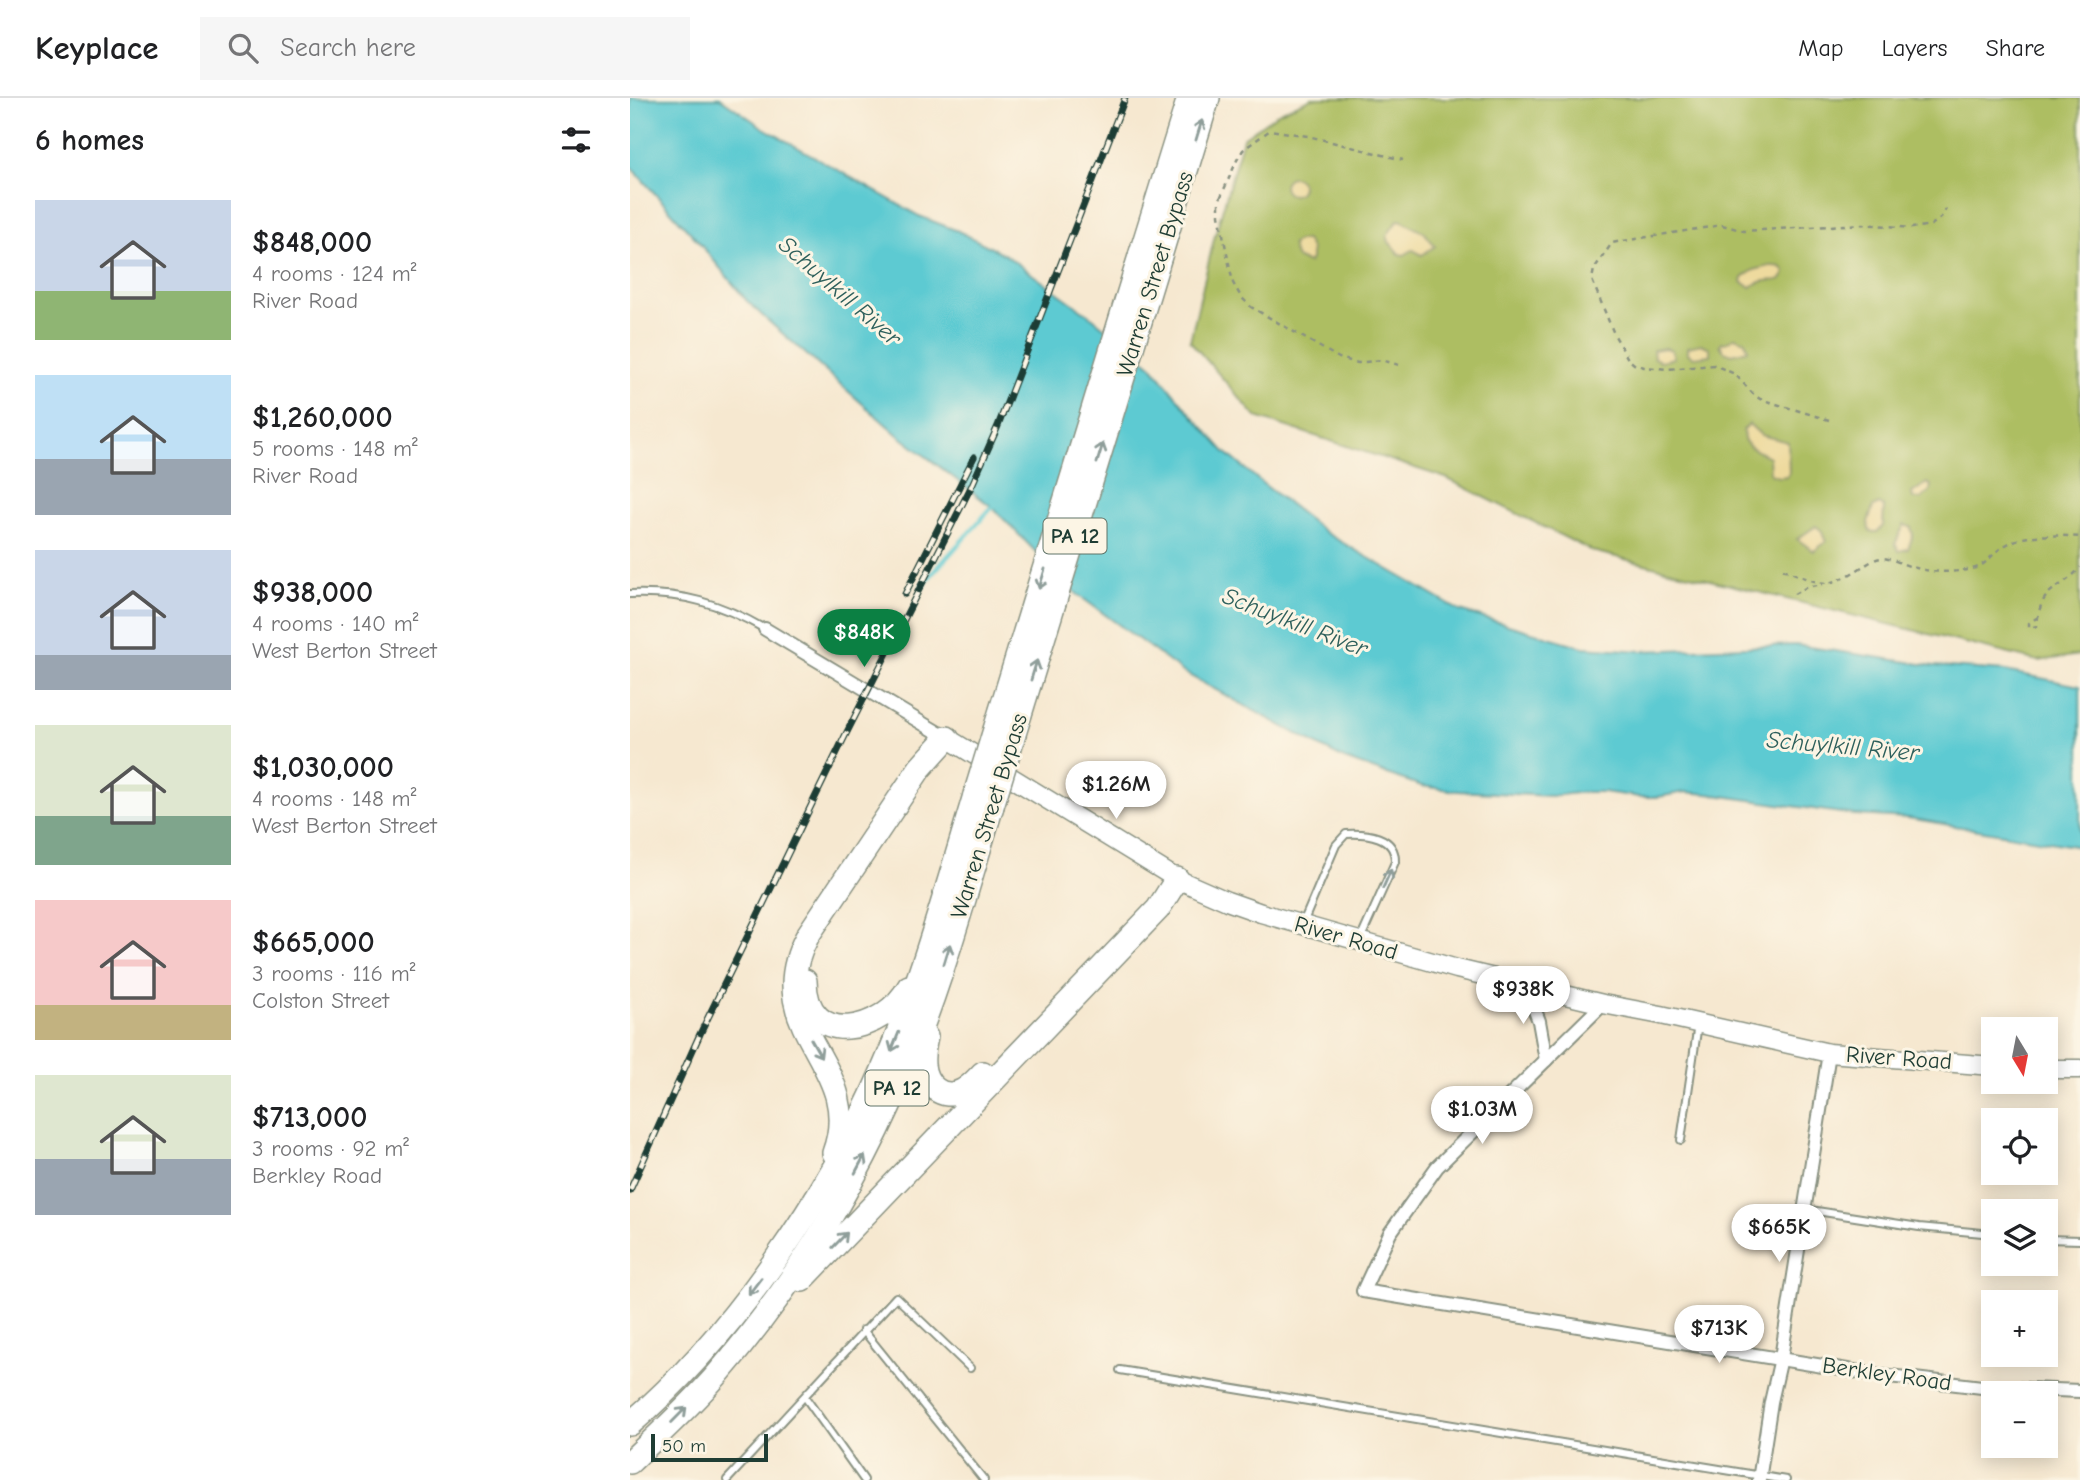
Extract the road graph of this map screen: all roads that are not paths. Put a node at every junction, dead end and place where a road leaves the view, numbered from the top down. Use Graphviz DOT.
graph roads {
  1 [pos="1189,98"];
  2 [pos="1208,98"];
  3 [pos="1149,261"];
  4 [pos="630,594"];
  5 [pos="765,629"];
  6 [pos="947,738"];
  7 [pos="984,801"];
  8 [pos="1177,880"];
  9 [pos="1302,925"];
  10 [pos="1359,941"];
  11 [pos="927,954"];
  12 [pos="1525,985"];
  13 [pos="932,1000"];
  14 [pos="1603,1004"];
  15 [pos="1698,1023"];
  16 [pos="1829,1053"];
  17 [pos="1546,1060"];
  18 [pos="1981,1065"];
  19 [pos="2058,1069"];
  20 [pos="2080,1069"];
  21 [pos="1681,1140"];
  22 [pos="820,1189"];
  23 [pos="1804,1209"];
  24 [pos="1981,1233"];
  25 [pos="2058,1239"];
  26 [pos="2080,1240"];
  27 [pos="863,1331"];
  28 [pos="742,1343"];
  29 [pos="1781,1358"];
  30 [pos="970,1368"];
  31 [pos="1120,1370"];
  32 [pos="2080,1391"];
  33 [pos="805,1397"];
  34 [pos="630,1424"];
  35 [pos="630,1462"];
  36 [pos="1759,1478"];
  37 [pos="727,1480"];
  38 [pos="864,1480"];
  39 [pos="984,1480"];
  40 [pos="1786,1480"];
  1 -- 3 [label="highway, Warren Street Bypass / PA 12"];
  3 -- 2 [label="highway, Warren Street Bypass / PA 12, one-way"];
  3 -- 7 [label="highway, Warren Street Bypass / PA 12, bridge"];
  4 -- 5 [label="lane"];
  5 -- 6 [label="street, River Road"];
  6 -- 8 [label="street, River Road"];
  6 -- 11 [label="highway"];
  6 -- 22 [label="highway, one-way"];
  7 -- 11 [label="highway, Warren Street Bypass / PA 12"];
  13 -- 7 [label="highway, Warren Street Bypass / PA 12, one-way"];
  8 -- 9 [label="street, River Road"];
  8 -- 13 [label="highway"];
  28 -- 8 [label="highway, one-way"];
  9 -- 10 [label="street, River Road"];
  10 -- 9 [label="lane, one-way"];
  10 -- 12 [label="street, River Road"];
  11 -- 22 [label="highway, Warren Street Bypass / PA 12, one-way"];
  12 -- 14 [label="street, River Road"];
  12 -- 17 [label="street"];
  28 -- 13 [label="highway, Warren Street Bypass / PA 12, one-way"];
  14 -- 15 [label="street, River Road"];
  14 -- 17 [label="street"];
  15 -- 16 [label="street, River Road"];
  15 -- 21 [label="lane"];
  16 -- 18 [label="street, River Road"];
  16 -- 23 [label="street"];
  17 -- 29 [label="street, Berkley Road"];
  19 -- 20 [label="street"];
  22 -- 34 [label="highway, Warren Street Bypass / PA 12, one-way"];
  23 -- 24 [label="lane"];
  23 -- 29 [label="street"];
  25 -- 26 [label="lane"];
  27 -- 30 [label="lane"];
  27 -- 33 [label="lane"];
  27 -- 39 [label="lane"];
  35 -- 28 [label="highway, Warren Street Bypass / PA 12, one-way"];
  29 -- 32 [label="street, Berkley Road"];
  29 -- 36 [label="street"];
  31 -- 36 [label="lane"];
  33 -- 37 [label="lane"];
  33 -- 38 [label="lane"];
  36 -- 40 [label="lane"];
}
